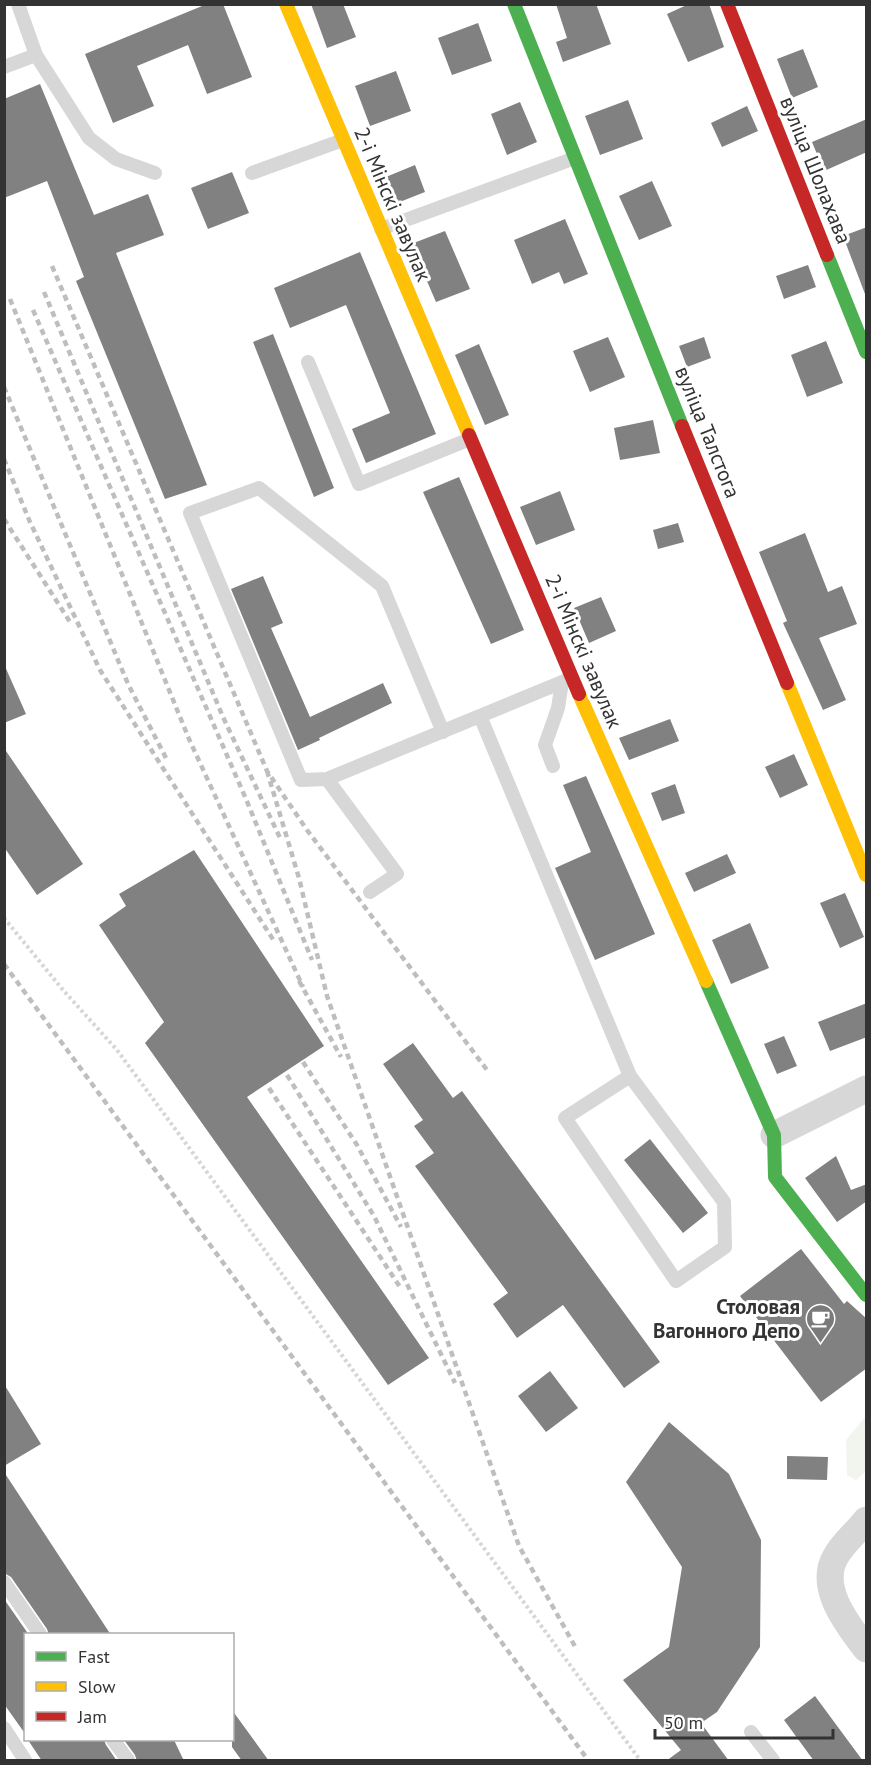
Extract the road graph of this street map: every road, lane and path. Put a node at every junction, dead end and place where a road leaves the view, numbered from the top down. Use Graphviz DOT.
graph roads {
  1 [pos="18,4"];
  2 [pos="286,4"];
  3 [pos="514,4"];
  4 [pos="727,4"];
  5 [pos="36,55"];
  6 [pos="4,68"];
  7 [pos="343,140"];
  8 [pos="575,158"];
  9 [pos="155,173"];
  10 [pos="252,173"];
  11 [pos="381,229"];
  12 [pos="867,352"];
  13 [pos="308,362"];
  14 [pos="470,440"];
  15 [pos="567,680"];
  16 [pos="480,716"];
  17 [pos="443,732"];
  18 [pos="553,766"];
  19 [pos="327,778"];
  20 [pos="867,875"];
  21 [pos="370,892"];
  22 [pos="4,918"];
  23 [pos="630,1076"];
  24 [pos="867,1089"];
  25 [pos="774,1135"];
  26 [pos="867,1295"];
  27 [pos="867,1520"];
  28 [pos="4,1582"];
  29 [pos="39,1633"];
  30 [pos="867,1649"];
  31 [pos="4,1728"];
  32 [pos="752,1732"];
  33 [pos="114,1741"];
  34 [pos="25,1761"];
  35 [pos="128,1761"];
  36 [pos="640,1761"];
  37 [pos="773,1761"];
  1 -- 5 [label="lane"];
  2 -- 7 [label="street, 2-і Мінскі завулак"];
  3 -- 8 [label="street, вуліца Талстога"];
  4 -- 12 [label="street, вуліца Шолахава"];
  5 -- 6 [label="lane"];
  5 -- 9 [label="lane"];
  7 -- 10 [label="lane"];
  7 -- 11 [label="street, 2-і Мінскі завулак"];
  8 -- 11 [label="lane"];
  8 -- 20 [label="street, вуліца Талстога"];
  11 -- 14 [label="street, 2-і Мінскі завулак"];
  13 -- 14 [label="lane"];
  14 -- 15 [label="street, 2-і Мінскі завулак"];
  15 -- 16 [label="lane"];
  15 -- 18 [label="lane"];
  15 -- 25 [label="street, 2-і Мінскі завулак"];
  16 -- 17 [label="lane"];
  16 -- 23 [label="lane"];
  17 -- 19 [label="lane"];
  17 -- 19 [label="lane"];
  19 -- 21 [label="lane"];
  22 -- 36 [label="path"];
  23 -- 23 [label="lane"];
  24 -- 25 [label="street"];
  25 -- 26 [label="street, 2-і Мінскі завулак"];
  27 -- 30 [label="street"];
  28 -- 29 [label="lane"];
  31 -- 34 [label="lane"];
  32 -- 37 [label="lane"];
  33 -- 35 [label="lane"];
}
